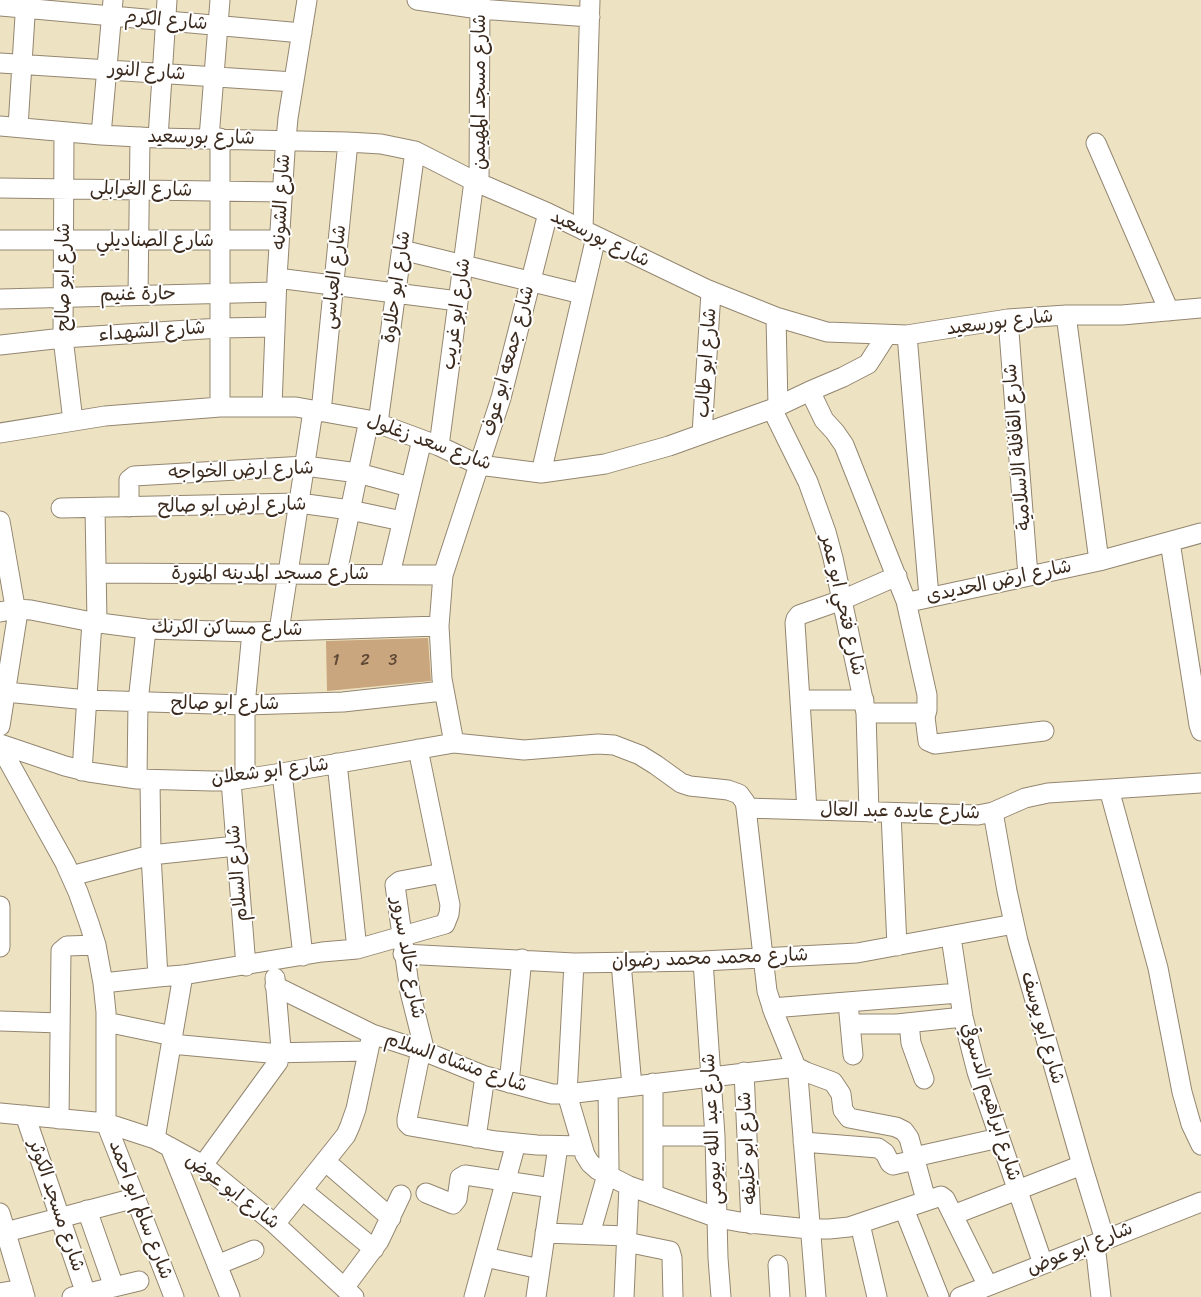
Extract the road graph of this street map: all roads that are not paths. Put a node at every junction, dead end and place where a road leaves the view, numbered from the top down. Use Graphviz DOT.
graph roads {
  1 [pos="167,0"];
  2 [pos="220,0"];
  3 [pos="307,0"];
  4 [pos="417,0"];
  5 [pos="26,4"];
  6 [pos="480,4"];
  7 [pos="0,6"];
  8 [pos="113,8"];
  9 [pos="590,9"];
  10 [pos="166,21"];
  11 [pos="218,25"];
  12 [pos="302,33"];
  13 [pos="0,63"];
  14 [pos="22,64"];
  15 [pos="107,70"];
  16 [pos="162,74"];
  17 [pos="214,77"];
  18 [pos="294,82"];
  19 [pos="9,127"];
  20 [pos="64,132"];
  21 [pos="101,135"];
  22 [pos="149,137"];
  23 [pos="214,138"];
  24 [pos="286,140"];
  25 [pos="348,142"];
  26 [pos="1096,144"];
  27 [pos="415,151"];
  28 [pos="477,183"];
  29 [pos="0,188"];
  30 [pos="64,189"];
  31 [pos="140,190"];
  32 [pos="220,191"];
  33 [pos="283,192"];
  34 [pos="548,214"];
  35 [pos="589,233"];
  36 [pos="0,240"];
  37 [pos="280,240"];
  38 [pos="64,241"];
  39 [pos="139,241"];
  40 [pos="220,241"];
  41 [pos="402,250"];
  42 [pos="463,265"];
  43 [pos="530,281"];
  44 [pos="277,285"];
  45 [pos="334,285"];
  46 [pos="711,292"];
  47 [pos="220,293"];
  48 [pos="396,293"];
  49 [pos="582,294"];
  50 [pos="138,295"];
  51 [pos="64,297"];
  52 [pos="0,299"];
  53 [pos="458,301"];
  54 [pos="1201,308"];
  55 [pos="1168,311"];
  56 [pos="1066,315"];
  57 [pos="776,317"];
  58 [pos="1008,319"];
  59 [pos="275,327"];
  60 [pos="220,328"];
  61 [pos="907,335"];
  62 [pos="886,336"];
  63 [pos="63,338"];
  64 [pos="0,345"];
  65 [pos="810,390"];
  66 [pos="272,406"];
  67 [pos="220,407"];
  68 [pos="775,407"];
  69 [pos="317,411"];
  70 [pos="73,421"];
  71 [pos="374,422"];
  72 [pos="0,433"];
  73 [pos="702,434"];
  74 [pos="430,443"];
  75 [pos="479,465"];
  76 [pos="305,466"];
  77 [pos="541,472"];
  78 [pos="358,474"];
  79 [pos="410,487"];
  80 [pos="299,503"];
  81 [pos="128,507"];
  82 [pos="62,508"];
  83 [pos="95,508"];
  84 [pos="350,510"];
  85 [pos="0,520"];
  86 [pos="402,521"];
  87 [pos="1201,533"];
  88 [pos="1170,542"];
  89 [pos="1099,561"];
  90 [pos="96,573"];
  91 [pos="287,573"];
  92 [pos="336,573"];
  93 [pos="390,574"];
  94 [pos="443,574"];
  95 [pos="897,576"];
  96 [pos="1028,576"];
  97 [pos="5,582"];
  98 [pos="929,597"];
  99 [pos="842,600"];
  100 [pos="906,601"];
  101 [pos="8,611"];
  102 [pos="94,622"];
  103 [pos="439,626"];
  104 [pos="146,629"];
  105 [pos="279,631"];
  106 [pos="252,632"];
  107 [pos="444,691"];
  108 [pos="6,692"];
  109 [pos="87,700"];
  110 [pos="800,700"];
  111 [pos="138,702"];
  112 [pos="245,705"];
  113 [pos="865,706"];
  114 [pos="925,717"];
  115 [pos="0,726"];
  116 [pos="1044,731"];
  117 [pos="1201,732"];
  118 [pos="454,743"];
  119 [pos="0,745"];
  120 [pos="418,749"];
  121 [pos="336,763"];
  122 [pos="82,771"];
  123 [pos="282,773"];
  124 [pos="238,779"];
  125 [pos="144,780"];
  126 [pos="1201,783"];
  127 [pos="1109,789"];
  128 [pos="746,808"];
  129 [pos="807,810"];
  130 [pos="869,812"];
  131 [pos="993,812"];
  132 [pos="892,813"];
  133 [pos="236,846"];
  134 [pos="151,855"];
  135 [pos="443,873"];
  136 [pos="71,876"];
  137 [pos="0,906"];
  138 [pos="1014,924"];
  139 [pos="951,937"];
  140 [pos="402,945"];
  141 [pos="96,946"];
  142 [pos="898,946"];
  143 [pos="0,947"];
  144 [pos="357,948"];
  145 [pos="303,956"];
  146 [pos="763,958"];
  147 [pos="522,959"];
  148 [pos="274,962"];
  149 [pos="704,962"];
  150 [pos="574,963"];
  151 [pos="621,963"];
  152 [pos="246,966"];
  153 [pos="183,975"];
  154 [pos="158,976"];
  155 [pos="103,983"];
  156 [pos="276,986"];
  157 [pos="958,993"];
  158 [pos="848,1002"];
  159 [pos="772,1008"];
  160 [pos="963,1017"];
  161 [pos="0,1021"];
  162 [pos="106,1022"];
  163 [pos="60,1023"];
  164 [pos="909,1023"];
  165 [pos="850,1024"];
  166 [pos="172,1040"];
  167 [pos="370,1042"];
  168 [pos="423,1051"];
  169 [pos="281,1053"];
  170 [pos="853,1055"];
  171 [pos="796,1067"];
  172 [pos="744,1072"];
  173 [pos="485,1076"];
  174 [pos="711,1076"];
  175 [pos="924,1079"];
  176 [pos="508,1083"];
  177 [pos="654,1083"];
  178 [pos="632,1086"];
  179 [pos="608,1089"];
  180 [pos="567,1094"];
  181 [pos="0,1113"];
  182 [pos="25,1115"];
  183 [pos="59,1119"];
  184 [pos="106,1123"];
  185 [pos="653,1136"];
  186 [pos="715,1136"];
  187 [pos="476,1138"];
  188 [pos="999,1138"];
  189 [pos="803,1142"];
  190 [pos="163,1143"];
  191 [pos="516,1143"];
  192 [pos="558,1146"];
  193 [pos="582,1146"];
  194 [pos="1201,1146"];
  195 [pos="915,1158"];
  196 [pos="325,1161"];
  197 [pos="203,1165"];
  198 [pos="1082,1165"];
  199 [pos="607,1175"];
  200 [pos="506,1181"];
  201 [pos="629,1186"];
  202 [pos="552,1188"];
  203 [pos="302,1190"];
  204 [pos="1017,1190"];
  205 [pos="426,1194"];
  206 [pos="401,1195"];
  207 [pos="653,1195"];
  208 [pos="135,1198"];
  209 [pos="931,1198"];
  210 [pos="1201,1202"];
  211 [pos="904,1209"];
  212 [pos="87,1210"];
  213 [pos="0,1213"];
  214 [pos="953,1214"];
  215 [pos="60,1218"];
  216 [pos="391,1218"];
  217 [pos="718,1218"];
  218 [pos="275,1224"];
  219 [pos="751,1224"];
  220 [pos="860,1224"];
  221 [pos="809,1229"];
  222 [pos="6,1232"];
  223 [pos="545,1233"];
  224 [pos="590,1234"];
  225 [pos="627,1239"];
  226 [pos="1100,1242"];
  227 [pos="374,1249"];
  228 [pos="254,1250"];
  229 [pos="485,1257"];
  230 [pos="7,1263"];
  231 [pos="1043,1264"];
  232 [pos="217,1265"];
  233 [pos="778,1265"];
  234 [pos="540,1269"];
  235 [pos="139,1281"];
  236 [pos="114,1287"];
  237 [pos="993,1289"];
  238 [pos="0,1293"];
  239 [pos="24,1293"];
  240 [pos="349,1294"];
  241 [pos="82,1296"];
  242 [pos="174,1297"];
  243 [pos="230,1297"];
  244 [pos="474,1297"];
  245 [pos="536,1297"];
  246 [pos="624,1297"];
  247 [pos="673,1297"];
  248 [pos="721,1297"];
  249 [pos="780,1297"];
  250 [pos="816,1297"];
  251 [pos="878,1297"];
  252 [pos="939,1297"];
  253 [pos="960,1297"];
  254 [pos="1101,1297"];
  1 -- 10 [label="street"];
  2 -- 11 [label="street"];
  3 -- 12 [label="street, شارع الشونه"];
  4 -- 6 [label="street"];
  5 -- 7 [label="street, شارع الكرم"];
  5 -- 8 [label="street, شارع الكرم"];
  5 -- 14 [label="street"];
  6 -- 9 [label="street"];
  6 -- 28 [label="street, شارع مسجد المهيمن"];
  8 -- 10 [label="street, شارع الكرم"];
  8 -- 15 [label="street"];
  9 -- 35 [label="street"];
  10 -- 11 [label="street, شارع الكرم"];
  10 -- 16 [label="street"];
  11 -- 12 [label="street, شارع الكرم"];
  11 -- 17 [label="street"];
  12 -- 18 [label="street, شارع الشونه"];
  13 -- 14 [label="street, شارع النور"];
  14 -- 15 [label="street, شارع النور"];
  14 -- 19 [label="street"];
  15 -- 16 [label="street, شارع النور"];
  15 -- 21 [label="street"];
  16 -- 17 [label="street, شارع النور"];
  16 -- 22 [label="street"];
  17 -- 18 [label="street, شارع النور"];
  17 -- 23 [label="street"];
  18 -- 24 [label="street, شارع الشونه"];
  19 -- 20 [label="street, شارع بورسعيد"];
  20 -- 21 [label="street, شارع بورسعيد"];
  20 -- 30 [label="street, شارع ابو صالح"];
  21 -- 22 [label="street, شارع بورسعيد"];
  22 -- 23 [label="street, شارع بورسعيد"];
  22 -- 31 [label="street"];
  23 -- 24 [label="street, شارع بورسعيد"];
  23 -- 32 [label="street"];
  24 -- 25 [label="street, شارع بورسعيد"];
  24 -- 33 [label="street, شارع الشونه"];
  25 -- 27 [label="street, شارع بورسعيد"];
  25 -- 45 [label="street, شارع العباسى"];
  26 -- 55 [label="street"];
  27 -- 28 [label="street, شارع بورسعيد"];
  27 -- 41 [label="street, شارع ابو حلاوة"];
  28 -- 34 [label="street, شارع بورسعيد"];
  28 -- 42 [label="street, شارع ابو غريب"];
  29 -- 30 [label="street, شارع الغرابلى"];
  30 -- 31 [label="street, شارع الغرابلى"];
  30 -- 38 [label="street, شارع ابو صالح"];
  31 -- 32 [label="street, شارع الغرابلى"];
  31 -- 39 [label="street"];
  32 -- 33 [label="street, شارع الغرابلى"];
  32 -- 40 [label="street"];
  33 -- 37 [label="street, شارع الشونه"];
  34 -- 35 [label="street, شارع بورسعيد"];
  34 -- 43 [label="street, شارع جمعه ابو عوف"];
  35 -- 46 [label="street, شارع بورسعيد"];
  35 -- 49 [label="street"];
  36 -- 38 [label="street, شارع الصناديلي"];
  37 -- 40 [label="street, شارع الصناديلي"];
  37 -- 44 [label="street, شارع الشونه"];
  38 -- 39 [label="street, شارع الصناديلي"];
  38 -- 51 [label="street, شارع ابو صالح"];
  39 -- 40 [label="street, شارع الصناديلي"];
  39 -- 50 [label="street"];
  40 -- 47 [label="street"];
  41 -- 42 [label="street"];
  41 -- 48 [label="street, شارع ابو حلاوة"];
  42 -- 43 [label="street"];
  42 -- 53 [label="street, شارع ابو غريب"];
  43 -- 49 [label="street"];
  43 -- 75 [label="street, شارع جمعه ابو عوف"];
  44 -- 45 [label="street, حارة غنيم"];
  44 -- 47 [label="street, حارة غنيم"];
  44 -- 59 [label="street, شارع الشونه"];
  45 -- 48 [label="street, حارة غنيم"];
  45 -- 69 [label="street, شارع العباسى"];
  46 -- 57 [label="street, شارع بورسعيد"];
  46 -- 73 [label="street, شارع ابو طالب"];
  47 -- 50 [label="street, حارة غنيم"];
  47 -- 60 [label="street"];
  48 -- 53 [label="street, حارة غنيم"];
  48 -- 71 [label="street, شارع ابو حلاوة"];
  49 -- 77 [label="street"];
  50 -- 51 [label="street, حارة غنيم"];
  51 -- 52 [label="street, حارة غنيم"];
  51 -- 63 [label="street, شارع ابو صالح"];
  53 -- 74 [label="street, شارع ابو غريب"];
  54 -- 55 [label="street, شارع بورسعيد"];
  55 -- 56 [label="street, شارع بورسعيد"];
  56 -- 58 [label="street, شارع بورسعيد"];
  56 -- 89 [label="street"];
  57 -- 62 [label="street, شارع بورسعيد"];
  57 -- 68 [label="street"];
  58 -- 61 [label="street, شارع بورسعيد"];
  58 -- 96 [label="street, شارع القافلة الاسلامية"];
  59 -- 60 [label="street, شارع الشهداء"];
  59 -- 66 [label="street, شارع الشونه"];
  60 -- 63 [label="street, شارع الشهداء"];
  60 -- 67 [label="street"];
  61 -- 62 [label="street, شارع بورسعيد"];
  61 -- 98 [label="street"];
  62 -- 65 [label="street, شارع سعد زغلول"];
  63 -- 64 [label="street, شارع الشهداء"];
  63 -- 70 [label="street, شارع ابو صالح"];
  65 -- 68 [label="street, شارع سعد زغلول"];
  65 -- 95 [label="street, شارع ارض الحديدى"];
  66 -- 67 [label="street, شارع سعد زغلول"];
  66 -- 69 [label="street, شارع سعد زغلول"];
  67 -- 70 [label="street, شارع سعد زغلول"];
  68 -- 73 [label="street, شارع سعد زغلول"];
  68 -- 99 [label="street, شارع فتحي ابو عمر"];
  69 -- 71 [label="street, شارع سعد زغلول"];
  69 -- 76 [label="street, شارع العباسى"];
  70 -- 72 [label="street, شارع سعد زغلول"];
  71 -- 74 [label="street, شارع سعد زغلول"];
  71 -- 78 [label="street"];
  73 -- 77 [label="street, شارع سعد زغلول"];
  74 -- 75 [label="street, شارع سعد زغلول"];
  74 -- 79 [label="street, شارع ابو غريب"];
  75 -- 77 [label="street, شارع سعد زغلول"];
  75 -- 94 [label="street, شارع جمعه ابو عوف"];
  76 -- 78 [label="street, شارع ارض الخواجه"];
  76 -- 80 [label="street, شارع العباسى"];
  76 -- 81 [label="street, شارع ارض الخواجه"];
  78 -- 79 [label="street, شارع ارض الخواجه"];
  78 -- 84 [label="street"];
  79 -- 86 [label="street, شارع ابو غريب"];
  80 -- 81 [label="street, شارع ارض ابو صالح"];
  80 -- 84 [label="street, شارع ارض ابو صالح"];
  80 -- 91 [label="street, شارع العباسى"];
  81 -- 83 [label="street, شارع ارض ابو صالح"];
  82 -- 83 [label="street, شارع ارض ابو صالح"];
  83 -- 90 [label="street"];
  84 -- 86 [label="street, شارع ارض ابو صالح"];
  84 -- 92 [label="street"];
  85 -- 97 [label="street"];
  86 -- 93 [label="street, شارع ابو غريب"];
  87 -- 88 [label="street, شارع ارض الحديدى"];
  88 -- 89 [label="street, شارع ارض الحديدى"];
  88 -- 117 [label="street"];
  89 -- 96 [label="street, شارع ارض الحديدى"];
  90 -- 91 [label="street, شارع مسجد المدينه المنورة"];
  90 -- 102 [label="street"];
  91 -- 92 [label="street, شارع مسجد المدينه المنورة"];
  91 -- 105 [label="street, شارع العباسى"];
  92 -- 93 [label="street, شارع مسجد المدينه المنورة"];
  93 -- 94 [label="street, شارع مسجد المدينه المنورة"];
  94 -- 103 [label="street, شارع جمعه ابو عوف"];
  95 -- 99 [label="street"];
  95 -- 100 [label="street, شارع ارض الحديدى"];
  96 -- 98 [label="street, شارع ارض الحديدى"];
  97 -- 101 [label="street"];
  98 -- 100 [label="street, شارع ارض الحديدى"];
  99 -- 110 [label="street"];
  99 -- 113 [label="street, شارع فتحي ابو عمر"];
  100 -- 114 [label="street"];
  101 -- 102 [label="street, شارع مساكن الكرنك"];
  101 -- 108 [label="street"];
  102 -- 104 [label="street, شارع مساكن الكرنك"];
  102 -- 109 [label="street"];
  103 -- 105 [label="street, شارع مساكن الكرنك"];
  103 -- 107 [label="street, شارع جمعه ابو عوف"];
  104 -- 106 [label="street, شارع مساكن الكرنك"];
  104 -- 111 [label="street"];
  105 -- 106 [label="street, شارع مساكن الكرنك"];
  106 -- 112 [label="street, شارع السلام"];
  107 -- 112 [label="street, شارع ابو صالح"];
  107 -- 118 [label="street, شارع جمعه ابو عوف"];
  108 -- 109 [label="street, شارع ابو صالح"];
  108 -- 115 [label="street"];
  109 -- 111 [label="street, شارع ابو صالح"];
  109 -- 122 [label="street"];
  110 -- 113 [label="street"];
  110 -- 129 [label="street"];
  111 -- 112 [label="street, شارع ابو صالح"];
  111 -- 125 [label="street"];
  112 -- 124 [label="street, شارع السلام"];
  113 -- 114 [label="street"];
  113 -- 130 [label="street, شارع فتحي ابو عمر"];
  114 -- 116 [label="street"];
  118 -- 120 [label="street, شارع ابو شعلان"];
  118 -- 128 [label="street, شارع ابو شعلان"];
  119 -- 122 [label="street, شارع ابو شعلان"];
  119 -- 136 [label="street"];
  120 -- 121 [label="street, شارع ابو شعلان"];
  120 -- 135 [label="street"];
  121 -- 123 [label="street, شارع ابو شعلان"];
  121 -- 144 [label="street"];
  122 -- 125 [label="street, شارع ابو شعلان"];
  123 -- 124 [label="street, شارع ابو شعلان"];
  123 -- 145 [label="street"];
  124 -- 125 [label="street, شارع ابو شعلان"];
  124 -- 133 [label="street, شارع السلام"];
  125 -- 134 [label="street"];
  126 -- 127 [label="street, شارع عايده عبد العال"];
  127 -- 131 [label="street, شارع عايده عبد العال"];
  127 -- 194 [label="street"];
  128 -- 129 [label="street, شارع عايده عبد العال"];
  128 -- 146 [label="street"];
  129 -- 130 [label="street, شارع عايده عبد العال"];
  130 -- 132 [label="street, شارع عايده عبد العال"];
  131 -- 132 [label="street, شارع عايده عبد العال"];
  131 -- 138 [label="street, شارع ابو يوسف"];
  132 -- 142 [label="street"];
  133 -- 134 [label="street"];
  133 -- 152 [label="street, شارع السلام"];
  134 -- 136 [label="street"];
  134 -- 154 [label="street"];
  135 -- 140 [label="street"];
  135 -- 140 [label="street, شارع خالد سرور"];
  136 -- 141 [label="street"];
  137 -- 143 [label="street"];
  138 -- 139 [label="street, شارع محمد محمد رضوان"];
  138 -- 198 [label="street, شارع ابو يوسف"];
  139 -- 142 [label="street, شارع محمد محمد رضوان"];
  139 -- 157 [label="street, شارع ابراهيم الدسوقي"];
  140 -- 144 [label="street"];
  140 -- 147 [label="street, شارع محمد محمد رضوان"];
  140 -- 168 [label="street, شارع خالد سرور"];
  141 -- 155 [label="street"];
  141 -- 163 [label="street"];
  142 -- 146 [label="street, شارع محمد محمد رضوان"];
  144 -- 145 [label="street"];
  145 -- 148 [label="street"];
  146 -- 149 [label="street, شارع محمد محمد رضوان"];
  146 -- 159 [label="street"];
  147 -- 150 [label="street, شارع محمد محمد رضوان"];
  147 -- 176 [label="street"];
  148 -- 152 [label="street"];
  148 -- 156 [label="street"];
  149 -- 151 [label="street, شارع محمد محمد رضوان"];
  149 -- 174 [label="street, شارع عبد الله بيومى"];
  150 -- 151 [label="street, شارع محمد محمد رضوان"];
  150 -- 180 [label="street"];
  151 -- 178 [label="street"];
  152 -- 153 [label="street"];
  153 -- 154 [label="street"];
  153 -- 166 [label="street"];
  154 -- 155 [label="street"];
  155 -- 162 [label="street"];
  156 -- 167 [label="street, شارع منشاه السلام"];
  156 -- 169 [label="street"];
  157 -- 158 [label="street"];
  157 -- 160 [label="street, شارع ابراهيم الدسوقي"];
  158 -- 159 [label="street"];
  158 -- 165 [label="street"];
  159 -- 171 [label="street"];
  160 -- 164 [label="street"];
  160 -- 188 [label="street, شارع ابراهيم الدسوقي"];
  161 -- 163 [label="street"];
  162 -- 166 [label="street"];
  162 -- 184 [label="street"];
  163 -- 183 [label="street"];
  164 -- 165 [label="street"];
  164 -- 175 [label="street"];
  165 -- 170 [label="street"];
  166 -- 169 [label="street"];
  166 -- 190 [label="street"];
  167 -- 168 [label="street, شارع منشاه السلام"];
  167 -- 169 [label="street"];
  167 -- 196 [label="street"];
  168 -- 173 [label="street, شارع منشاه السلام"];
  168 -- 187 [label="street"];
  169 -- 197 [label="street"];
  171 -- 172 [label="street, شارع منشاه السلام"];
  171 -- 189 [label="street"];
  171 -- 195 [label="street"];
  172 -- 174 [label="street, شارع منشاه السلام"];
  172 -- 219 [label="street, شارع ابو خليفه"];
  173 -- 176 [label="street, شارع منشاه السلام"];
  173 -- 187 [label="street"];
  174 -- 177 [label="street, شارع منشاه السلام"];
  174 -- 186 [label="street, شارع عبد الله بيومى"];
  176 -- 180 [label="street, شارع منشاه السلام"];
  177 -- 178 [label="street, شارع منشاه السلام"];
  177 -- 185 [label="street"];
  178 -- 179 [label="street, شارع منشاه السلام"];
  179 -- 180 [label="street, شارع منشاه السلام"];
  179 -- 199 [label="street"];
  180 -- 193 [label="street"];
  181 -- 182 [label="street, شارع ابو عوض"];
  182 -- 183 [label="street, شارع ابو عوض"];
  182 -- 215 [label="street, شارع مسجد الكوثر"];
  183 -- 184 [label="street, شارع ابو عوض"];
  184 -- 190 [label="street, شارع ابو عوض"];
  184 -- 208 [label="street, شارع سالم ابو احمد"];
  185 -- 186 [label="street"];
  185 -- 207 [label="street"];
  186 -- 217 [label="street, شارع عبد الله بيومى"];
  187 -- 191 [label="street"];
  188 -- 195 [label="street"];
  188 -- 204 [label="street, شارع ابراهيم الدسوقي"];
  189 -- 195 [label="street"];
  189 -- 221 [label="street"];
  190 -- 197 [label="street, شارع ابو عوض"];
  190 -- 232 [label="street"];
  191 -- 192 [label="street"];
  191 -- 200 [label="street"];
  192 -- 193 [label="street"];
  192 -- 202 [label="street"];
  193 -- 199 [label="street"];
  195 -- 209 [label="street"];
  196 -- 203 [label="street"];
  196 -- 216 [label="street"];
  197 -- 218 [label="street, شارع ابو عوض"];
  198 -- 204 [label="street"];
  198 -- 226 [label="street, شارع ابو يوسف"];
  199 -- 201 [label="street"];
  199 -- 224 [label="street"];
  200 -- 202 [label="street"];
  200 -- 205 [label="street"];
  200 -- 229 [label="street"];
  201 -- 207 [label="street"];
  201 -- 225 [label="street"];
  202 -- 223 [label="street"];
  203 -- 218 [label="street"];
  203 -- 227 [label="street"];
  204 -- 214 [label="street"];
  204 -- 231 [label="street, شارع ابراهيم الدسوقي"];
  206 -- 216 [label="street"];
  207 -- 217 [label="street"];
  208 -- 212 [label="street"];
  208 -- 242 [label="street, شارع سالم ابو احمد"];
  209 -- 211 [label="street"];
  209 -- 214 [label="street"];
  210 -- 226 [label="street, شارع ابو عوض"];
  211 -- 220 [label="street"];
  211 -- 252 [label="street"];
  212 -- 215 [label="street"];
  212 -- 236 [label="street"];
  213 -- 222 [label="street"];
  214 -- 237 [label="street"];
  215 -- 222 [label="street"];
  215 -- 241 [label="street, شارع مسجد الكوثر"];
  216 -- 227 [label="street"];
  217 -- 219 [label="street"];
  217 -- 248 [label="street, شارع عبد الله بيومى"];
  218 -- 240 [label="street, شارع ابو عوض"];
  219 -- 221 [label="street"];
  220 -- 221 [label="street"];
  220 -- 251 [label="street"];
  221 -- 250 [label="street"];
  222 -- 230 [label="street"];
  223 -- 224 [label="street"];
  223 -- 234 [label="street"];
  224 -- 225 [label="street"];
  225 -- 246 [label="street"];
  225 -- 247 [label="street"];
  226 -- 231 [label="street, شارع ابو عوض"];
  226 -- 254 [label="street, شارع ابو يوسف"];
  227 -- 240 [label="street"];
  228 -- 232 [label="street"];
  229 -- 234 [label="street"];
  229 -- 244 [label="street"];
  230 -- 239 [label="street"];
  231 -- 237 [label="street, شارع ابو عوض"];
  232 -- 243 [label="street"];
  233 -- 249 [label="street"];
  234 -- 245 [label="street"];
  235 -- 236 [label="street"];
  236 -- 241 [label="street"];
  237 -- 253 [label="street, شارع ابو عوض"];
  238 -- 239 [label="street"];
}
